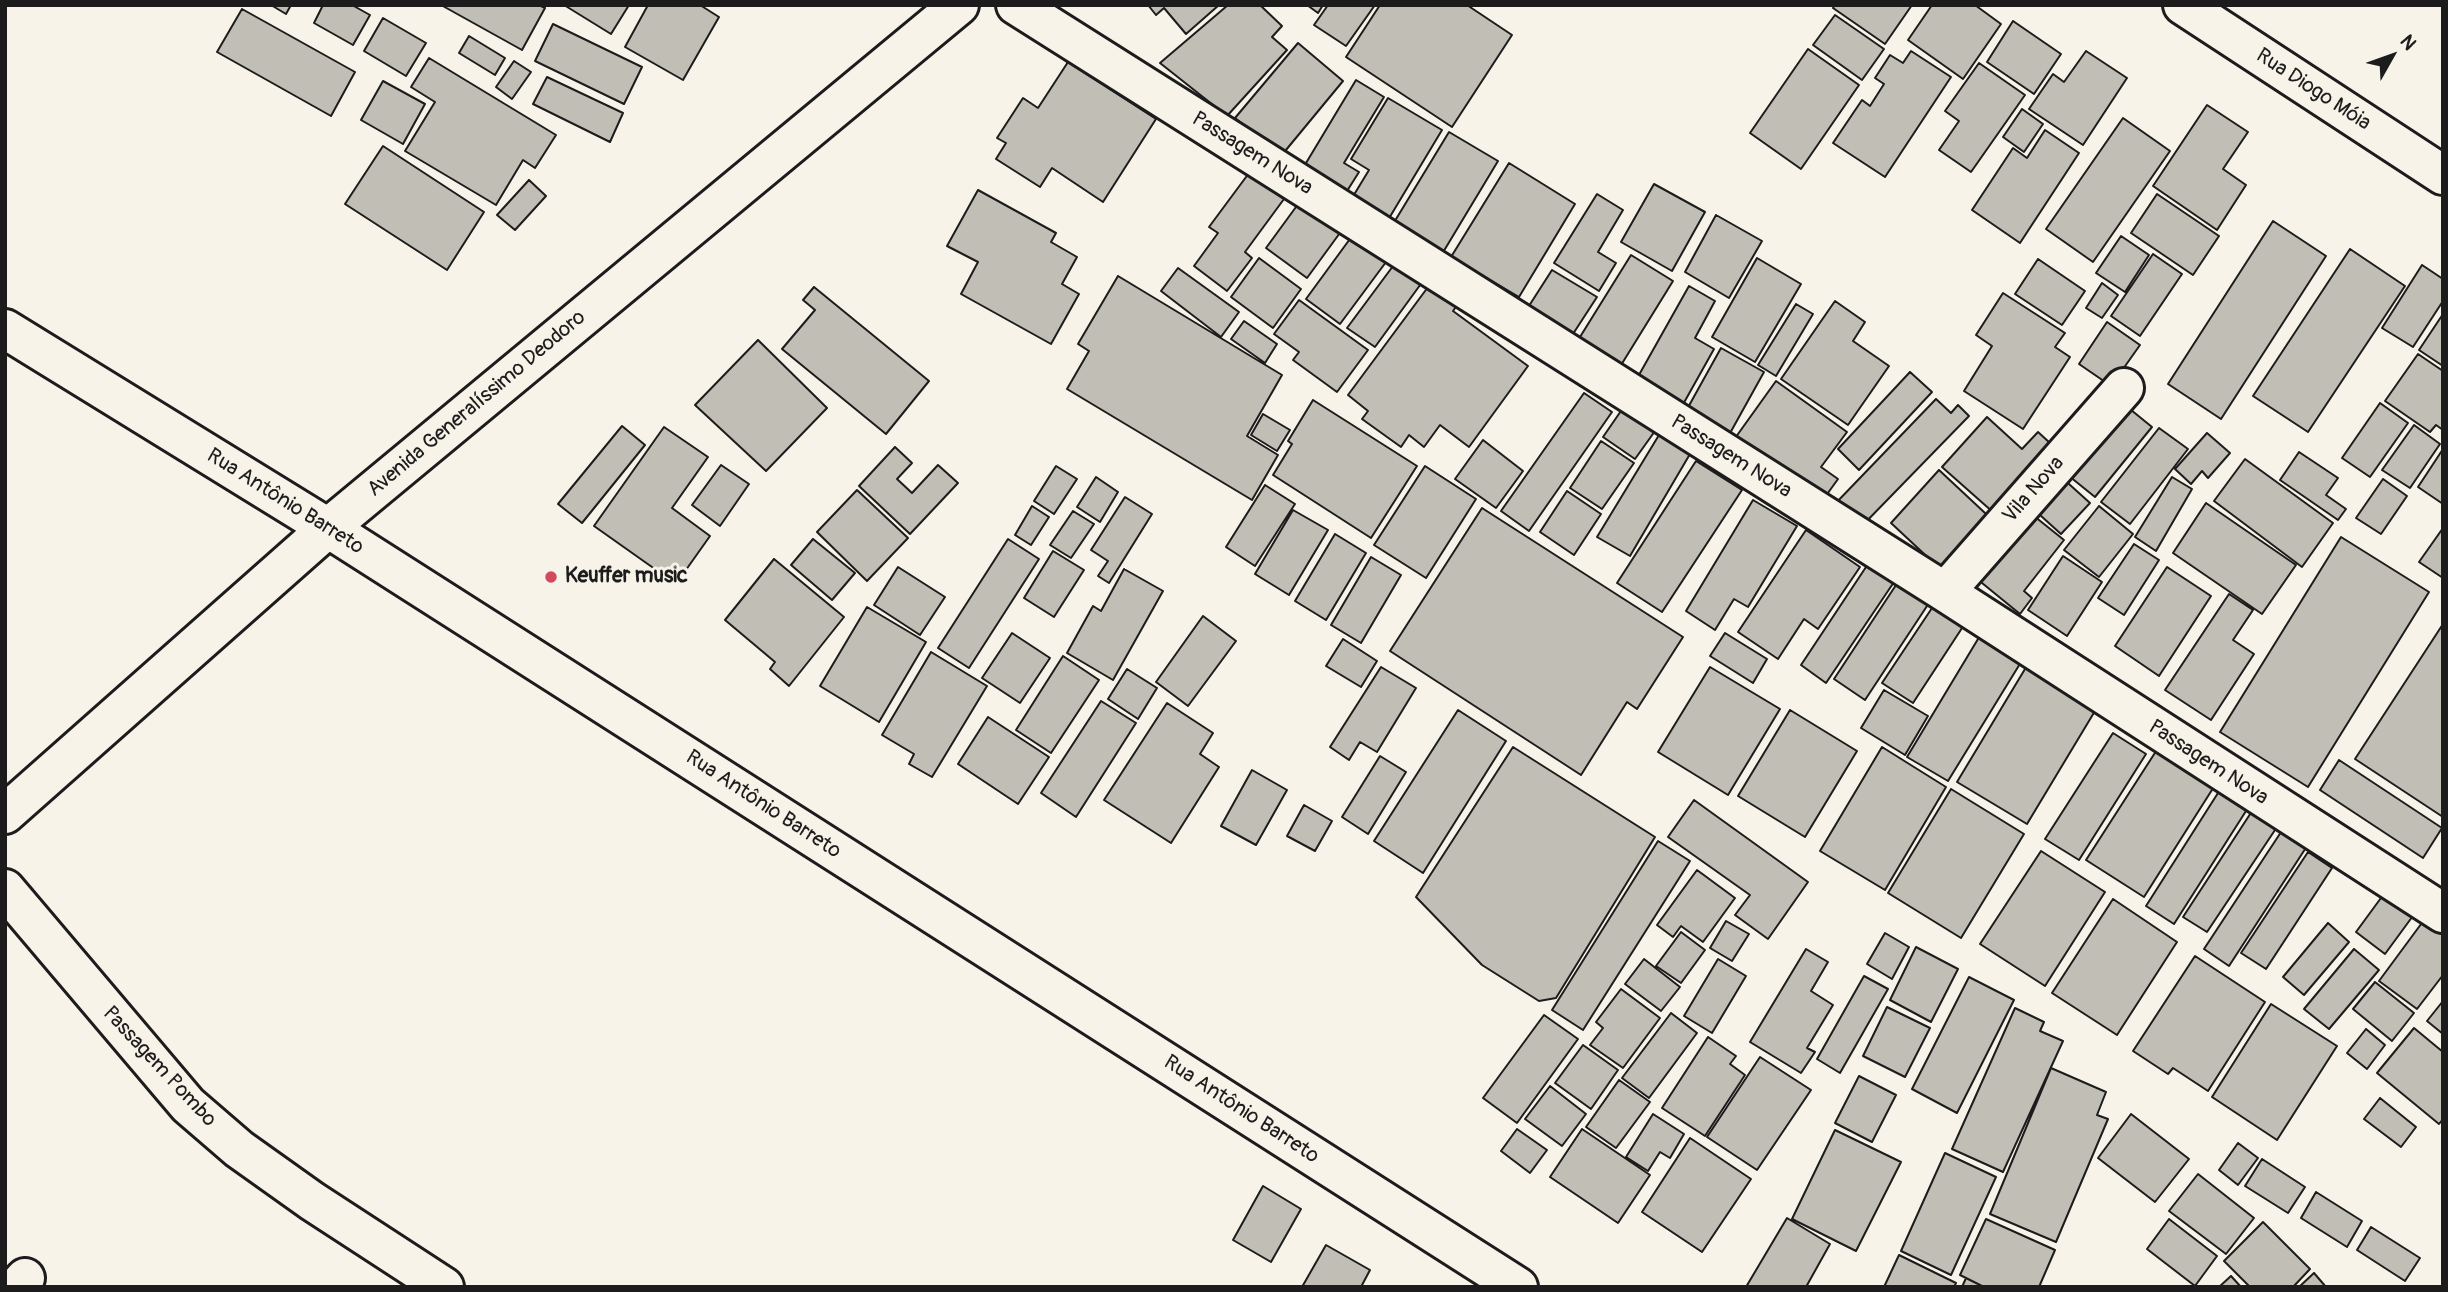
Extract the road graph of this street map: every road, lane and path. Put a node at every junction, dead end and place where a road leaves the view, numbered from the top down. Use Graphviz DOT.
graph roads {
  1 [pos="959,5"];
  2 [pos="1016,5"];
  3 [pos="2183,5"];
  4 [pos="2443,175"];
  5 [pos="5,329"];
  6 [pos="2124,388"];
  7 [pos="328,528"];
  8 [pos="1945,592"];
  9 [pos="5,814"];
  10 [pos="5,889"];
  11 [pos="2443,913"];
  12 [pos="444,1287"];
  13 [pos="1518,1287"];
  1 -- 7 [label="street, Avenida Generalíssimo Deodoro"];
  2 -- 8 [label="street, Passagem Nova"];
  3 -- 4 [label="street, Rua Diogo Móia"];
  5 -- 7 [label="street, Rua Antônio Barreto"];
  6 -- 8 [label="street, Vila Nova"];
  7 -- 9 [label="street, Avenida Generalíssimo Deodoro"];
  7 -- 13 [label="street, Rua Antônio Barreto"];
  8 -- 11 [label="street, Passagem Nova"];
  10 -- 12 [label="street, Passagem Pombo"];
}
